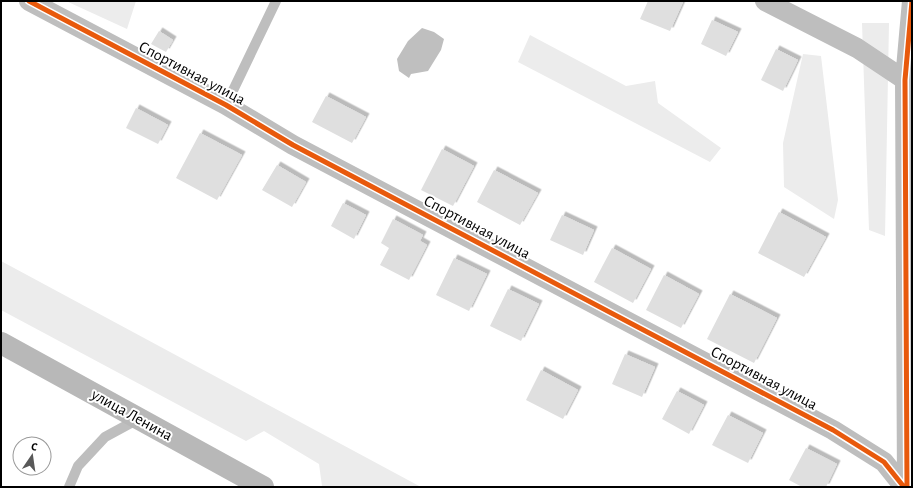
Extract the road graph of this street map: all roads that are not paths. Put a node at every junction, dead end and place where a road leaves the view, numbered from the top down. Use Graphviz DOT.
graph roads {
  1 [pos="29,1"];
  2 [pos="276,1"];
  3 [pos="765,1"];
  4 [pos="912,1"];
  5 [pos="905,80"];
  6 [pos="226,104"];
  7 [pos="1,343"];
  8 [pos="140,418"];
  9 [pos="69,487"];
  10 [pos="263,487"];
  11 [pos="906,487"];
  1 -- 6 [label="street, Спортивная улица"];
  2 -- 6 [label="lane"];
  3 -- 5 [label="street"];
  4 -- 5 [label="street"];
  5 -- 11 [label="street"];
  6 -- 11 [label="street, Спортивная улица"];
  7 -- 8 [label="street, улица Ленина"];
  8 -- 9 [label="lane"];
  8 -- 10 [label="street, улица Ленина"];
}
